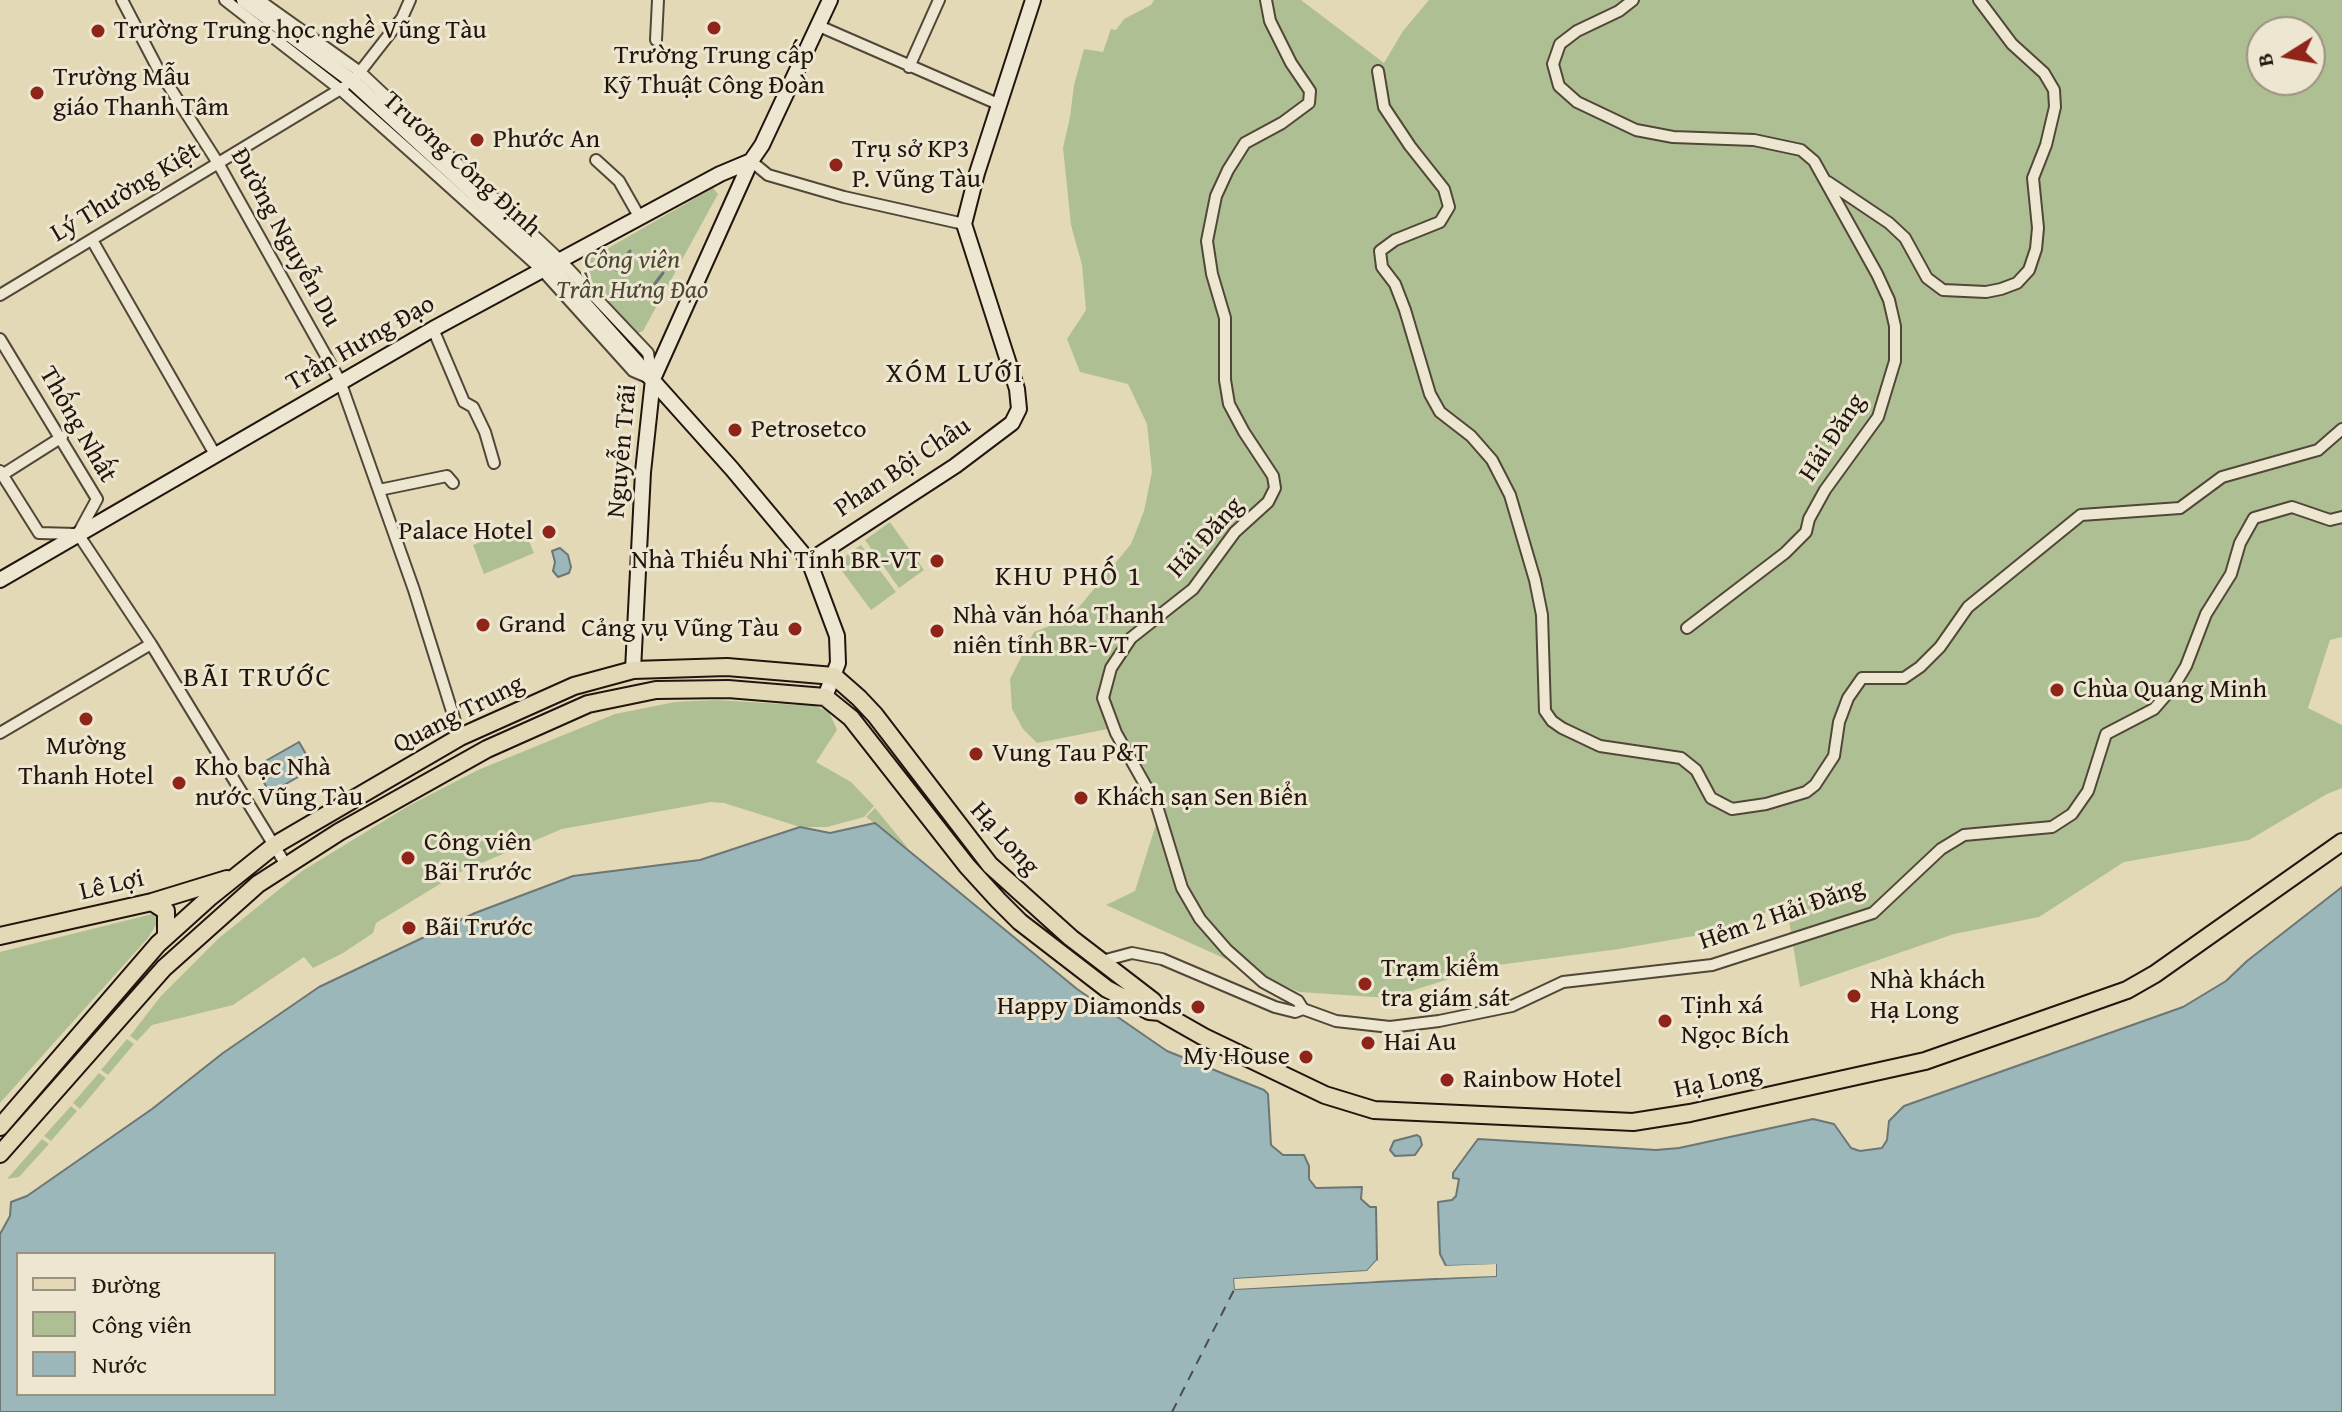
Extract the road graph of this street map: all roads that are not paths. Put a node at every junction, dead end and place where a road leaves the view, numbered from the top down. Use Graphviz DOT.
graph roads {
  1 [pos="122,0"];
  2 [pos="225,0"];
  3 [pos="244,0"];
  4 [pos="259,0"];
  5 [pos="410,0"];
  6 [pos="658,0"];
  7 [pos="815,0"];
  8 [pos="939,0"];
  9 [pos="1033,0"];
  10 [pos="1266,0"];
  11 [pos="1633,0"];
  12 [pos="1979,0"];
  13 [pos="825,13"];
  14 [pos="268,18"];
  15 [pos="656,40"];
  16 [pos="909,67"];
  17 [pos="1378,71"];
  18 [pos="351,81"];
  19 [pos="998,104"];
  20 [pos="596,160"];
  21 [pos="751,161"];
  22 [pos="218,163"];
  23 [pos="1826,181"];
  24 [pos="640,218"];
  25 [pos="964,224"];
  26 [pos="92,240"];
  27 [pos="552,266"];
  28 [pos="0,295"];
  29 [pos="433,329"];
  30 [pos="0,339"];
  31 [pos="653,379"];
  32 [pos="340,381"];
  33 [pos="2342,429"];
  34 [pos="62,437"];
  35 [pos="216,456"];
  36 [pos="494,463"];
  37 [pos="1,473"];
  38 [pos="453,483"];
  39 [pos="379,490"];
  40 [pos="2342,517"];
  41 [pos="78,534"];
  42 [pos="809,561"];
  43 [pos="0,580"];
  44 [pos="1687,628"];
  45 [pos="151,644"];
  46 [pos="633,670"];
  47 [pos="834,676"];
  48 [pos="825,697"];
  49 [pos="0,733"];
  50 [pos="460,737"];
  51 [pos="2342,842"];
  52 [pos="275,845"];
  53 [pos="286,865"];
  54 [pos="984,872"];
  55 [pos="233,877"];
  56 [pos="152,902"];
  57 [pos="0,936"];
  58 [pos="166,936"];
  59 [pos="1102,961"];
  60 [pos="1090,976"];
  61 [pos="1303,1009"];
  62 [pos="1160,1012"];
  63 [pos="0,1127"];
  64 [pos="0,1154"];
  1 -- 22 [label="street, Đường Nguyễn Du"];
  2 -- 14 [label="street, Trương Công Định"];
  3 -- 14 [label="main road, Trương Công Định"];
  4 -- 14 [label="street, Trương Công Định"];
  5 -- 18 [label="street, Lý Thường Kiệt"];
  6 -- 15 [label="street"];
  7 -- 13 [label="street"];
  8 -- 16 [label="street"];
  9 -- 19 [label="main road"];
  10 -- 61 [label="street, Hải Đăng"];
  11 -- 23 [label="street, Hải Đăng"];
  12 -- 23 [label="street, Hải Đăng"];
  13 -- 16 [label="street"];
  13 -- 21 [label="main road, Nguyễn Trãi"];
  14 -- 18 [label="main road, Trương Công Định"];
  16 -- 19 [label="street"];
  17 -- 33 [label="street"];
  18 -- 22 [label="street, Lý Thường Kiệt"];
  18 -- 27 [label="main road, Trương Công Định"];
  19 -- 25 [label="main road"];
  20 -- 24 [label="street"];
  21 -- 24 [label="main road, Trần Hưng Đạo"];
  21 -- 25 [label="street"];
  21 -- 31 [label="main road, Nguyễn Trãi"];
  22 -- 26 [label="street, Lý Thường Kiệt"];
  22 -- 32 [label="street, Đường Nguyễn Du"];
  23 -- 44 [label="street, Hải Đăng"];
  24 -- 27 [label="main road, Trần Hưng Đạo"];
  25 -- 42 [label="main road, Phan Bội Châu"];
  26 -- 28 [label="street, Lý Thường Kiệt"];
  26 -- 35 [label="street"];
  27 -- 29 [label="main road, Trần Hưng Đạo"];
  27 -- 31 [label="main road, Trương Công Định"];
  29 -- 32 [label="main road, Trần Hưng Đạo"];
  29 -- 36 [label="street"];
  30 -- 34 [label="street, Thống Nhất"];
  31 -- 42 [label="main road, Trương Công Định"];
  31 -- 46 [label="main road, Nguyễn Trãi"];
  32 -- 35 [label="main road, Trần Hưng Đạo"];
  32 -- 39 [label="street, Đường Nguyễn Du"];
  34 -- 37 [label="street"];
  34 -- 41 [label="street, Thống Nhất"];
  35 -- 41 [label="main road, Trần Hưng Đạo"];
  37 -- 41 [label="street"];
  38 -- 39 [label="street"];
  39 -- 50 [label="street, Đường Nguyễn Du"];
  40 -- 61 [label="street, Hẻm 2 Hải Đăng"];
  41 -- 43 [label="main road, Trần Hưng Đạo"];
  41 -- 45 [label="street"];
  42 -- 47 [label="main road, Trương Công Định"];
  45 -- 49 [label="street"];
  45 -- 52 [label="street"];
  46 -- 47 [label="main road, Quang Trung"];
  46 -- 50 [label="main road, Quang Trung"];
  47 -- 48 [label="main road, Trương Công Định"];
  47 -- 54 [label="main road, Hạ Long"];
  48 -- 53 [label="main road, Quang Trung"];
  48 -- 54 [label="main road, Hạ Long"];
  50 -- 52 [label="main road, Quang Trung"];
  51 -- 62 [label="main road, Hạ Long"];
  52 -- 53 [label="street"];
  52 -- 55 [label="main road, Quang Trung"];
  53 -- 64 [label="main road, Quang Trung"];
  54 -- 59 [label="main road, Hạ Long"];
  54 -- 60 [label="main road, Hạ Long"];
  55 -- 56 [label="main road, Lê Lợi"];
  55 -- 58 [label="main road, Quang Trung"];
  56 -- 57 [label="main road, Lê Lợi"];
  56 -- 58 [label="main road"];
  58 -- 63 [label="main road, Quang Trung"];
  59 -- 60 [label="main road"];
  59 -- 61 [label="street"];
  59 -- 62 [label="main road, Hạ Long"];
  60 -- 62 [label="main road, Hạ Long"];
}
